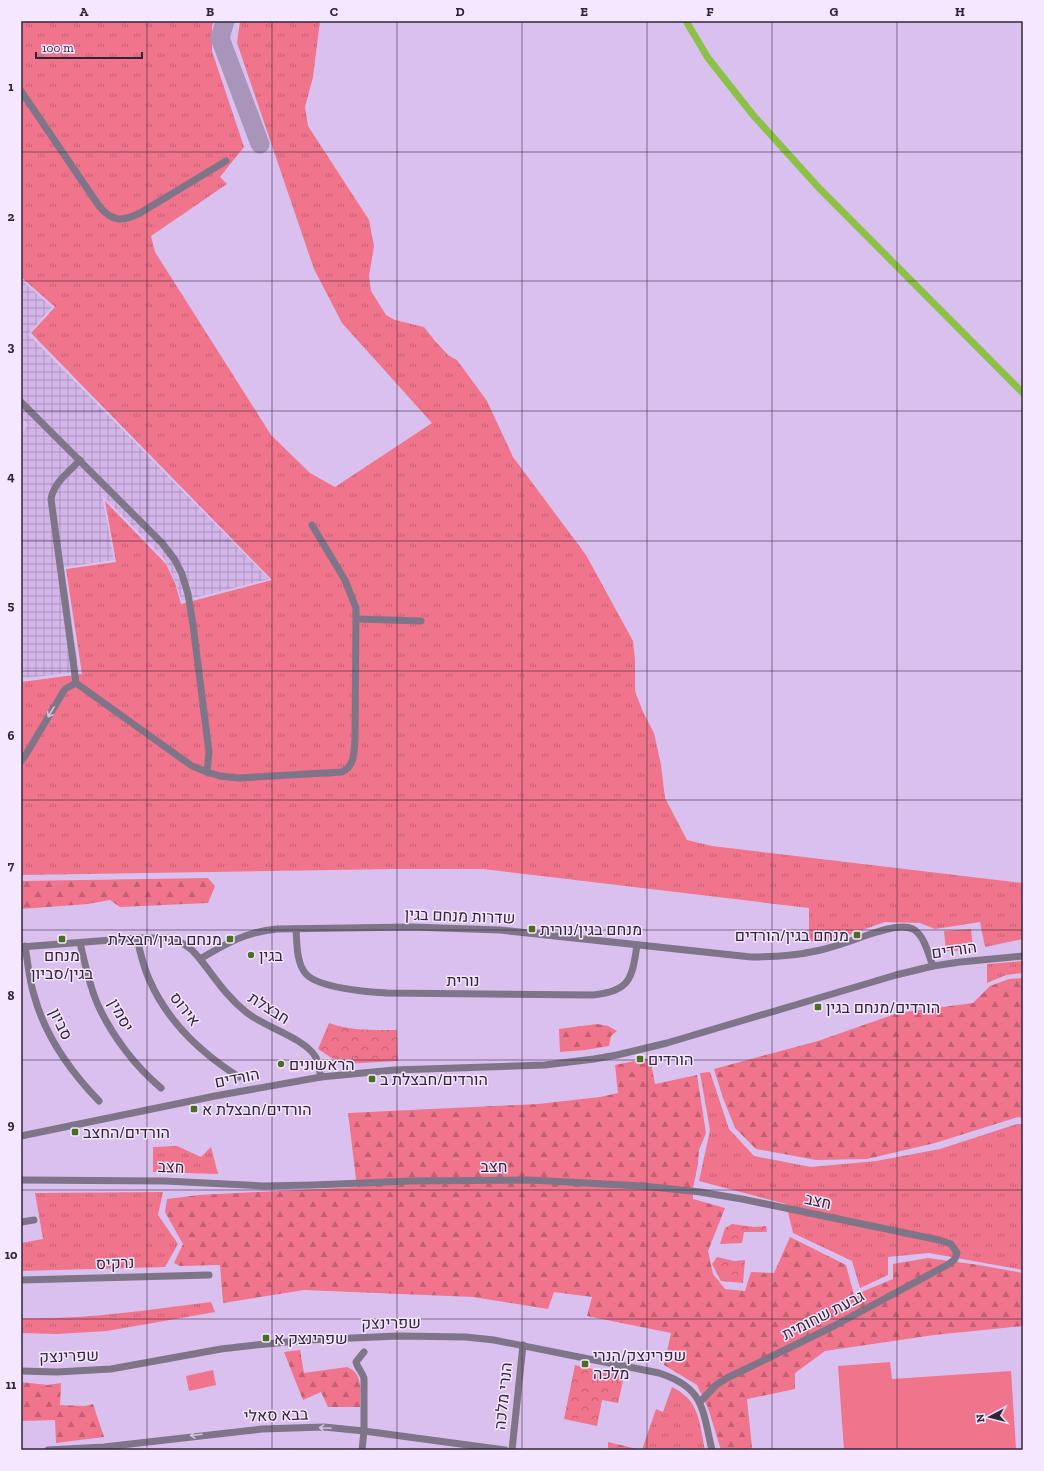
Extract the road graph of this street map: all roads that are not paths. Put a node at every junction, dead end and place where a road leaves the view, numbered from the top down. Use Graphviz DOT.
graph roads {
  1 [pos="21,91"];
  2 [pos="226,161"];
  3 [pos="21,402"];
  4 [pos="80,460"];
  5 [pos="312,525"];
  6 [pos="357,619"];
  7 [pos="421,621"];
  8 [pos="76,683"];
  9 [pos="21,761"];
  10 [pos="207,772"];
  11 [pos="296,929"];
  12 [pos="137,938"];
  13 [pos="80,943"];
  14 [pos="638,945"];
  15 [pos="23,946"];
  16 [pos="1023,956"];
  17 [pos="200,959"];
  18 [pos="933,966"];
  19 [pos="239,1077"];
  20 [pos="321,1077"];
  21 [pos="161,1088"];
  22 [pos="99,1101"];
  23 [pos="21,1136"];
  24 [pos="21,1180"];
  25 [pos="34,1220"];
  26 [pos="21,1222"];
  27 [pos="957,1252"];
  28 [pos="209,1275"];
  29 [pos="21,1280"];
  30 [pos="523,1345"];
  31 [pos="364,1352"];
  32 [pos="21,1371"];
  33 [pos="700,1402"];
  34 [pos="364,1431"];
  35 [pos="48,1450"];
  36 [pos="362,1450"];
  37 [pos="505,1450"];
  38 [pos="512,1450"];
  39 [pos="712,1450"];
  1 -- 2 [label="street"];
  3 -- 4 [label="street"];
  4 -- 8 [label="street"];
  4 -- 10 [label="street"];
  5 -- 6 [label="street"];
  6 -- 7 [label="street"];
  6 -- 10 [label="street"];
  8 -- 9 [label="street, one-way"];
  8 -- 10 [label="street"];
  11 -- 14 [label="street, שדרות מנחם בגין"];
  11 -- 14 [label="street, נורית"];
  11 -- 17 [label="street, שדרות מנחם בגין"];
  12 -- 13 [label="street"];
  12 -- 17 [label="street"];
  12 -- 19 [label="street, אירוס"];
  13 -- 15 [label="street"];
  13 -- 21 [label="street, יסמין"];
  14 -- 18 [label="street, שדרות מנחם בגין"];
  15 -- 22 [label="street, סביון"];
  16 -- 18 [label="street, הורדים"];
  17 -- 20 [label="street, חבצלת"];
  18 -- 20 [label="street, הורדים"];
  20 -- 23 [label="street, הורדים"];
  24 -- 27 [label="street, חצב"];
  25 -- 26 [label="street"];
  27 -- 33 [label="street, גבעת שחומית"];
  28 -- 29 [label="street, נרקיס"];
  30 -- 32 [label="street, שפרינצק"];
  30 -- 33 [label="street, שפרינצק"];
  30 -- 38 [label="street, הנרי מלכה"];
  31 -- 34 [label="street"];
  33 -- 39 [label="street, שפרינצק"];
  34 -- 35 [label="street, בבא סאלי, one-way"];
  34 -- 36 [label="street"];
  34 -- 37 [label="street, בבא סאלי"];
}
